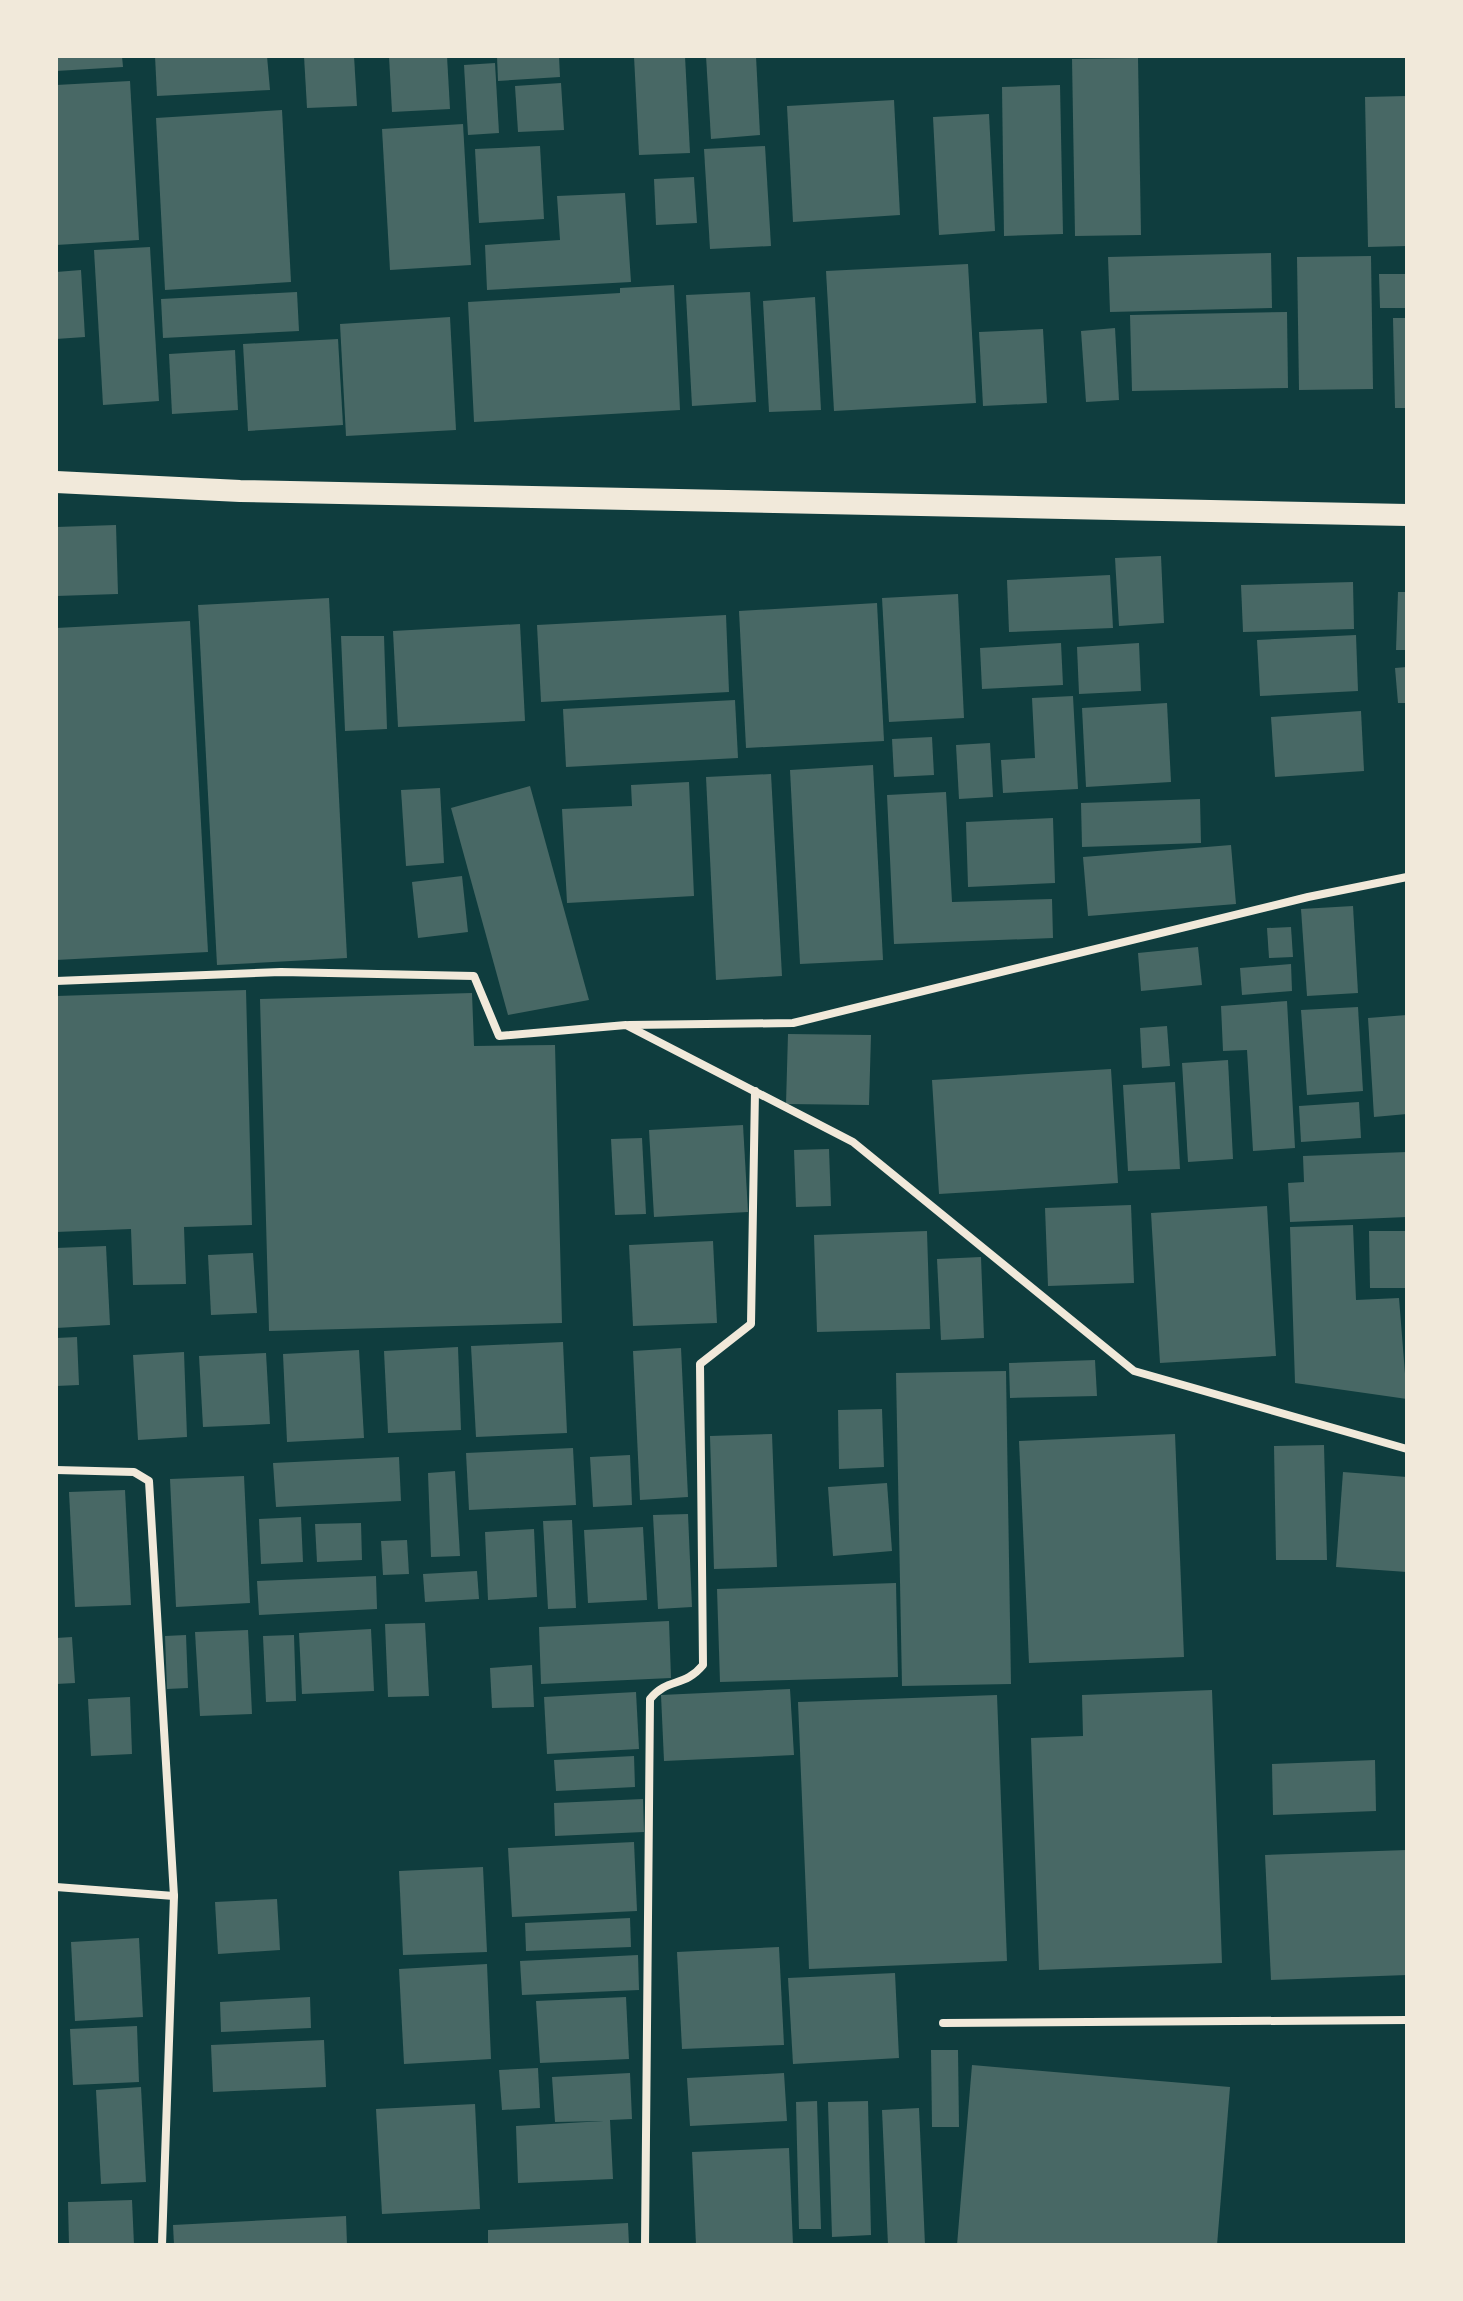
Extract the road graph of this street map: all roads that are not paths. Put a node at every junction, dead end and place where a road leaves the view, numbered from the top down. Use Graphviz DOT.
graph roads {
  1 [pos="56,482"];
  2 [pos="1407,515"];
  3 [pos="1407,877"];
  4 [pos="56,981"];
  5 [pos="626,1025"];
  6 [pos="755,1091"];
  7 [pos="1407,1449"];
  8 [pos="56,1470"];
  9 [pos="56,1887"];
  10 [pos="174,1896"];
  11 [pos="1407,2020"];
  12 [pos="943,2023"];
  13 [pos="162,2245"];
  14 [pos="645,2245"];
  1 -- 2 [label="highway"];
  3 -- 5 [label="street"];
  4 -- 5 [label="street"];
  5 -- 6 [label="street"];
  6 -- 7 [label="street"];
  6 -- 14 [label="street"];
  8 -- 10 [label="street"];
  9 -- 10 [label="street"];
  10 -- 13 [label="street"];
  11 -- 12 [label="street"];
}
